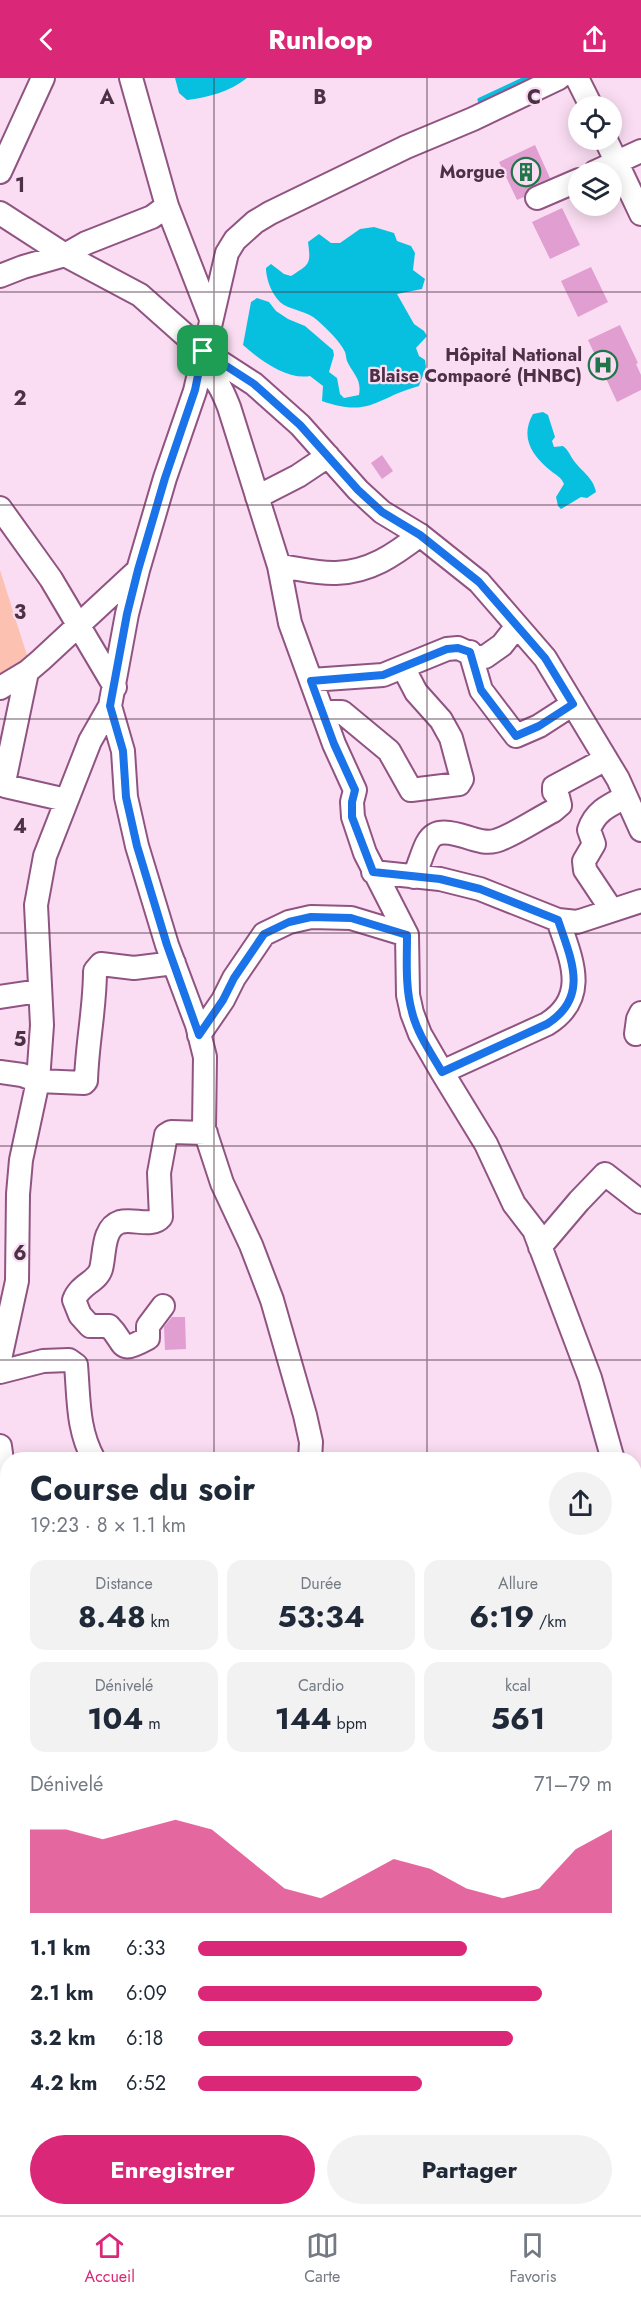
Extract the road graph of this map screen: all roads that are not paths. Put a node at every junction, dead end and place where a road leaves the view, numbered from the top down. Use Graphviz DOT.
graph roads {
  1 [pos="131,78"];
  2 [pos="559,78"];
  3 [pos="577,78"];
  4 [pos="35,81"];
  5 [pos="586,96"];
  6 [pos="641,151"];
  7 [pos="618,162"];
  8 [pos="0,172"];
  9 [pos="622,175"];
  10 [pos="568,185"];
  11 [pos="537,198"];
  12 [pos="167,206"];
  13 [pos="0,213"];
  14 [pos="641,214"];
  15 [pos="65,255"];
  16 [pos="0,276"];
  17 [pos="211,319"];
  18 [pos="202,359"];
  19 [pos="328,456"];
  20 [pos="257,497"];
  21 [pos="0,508"];
  22 [pos="0,531"];
  23 [pos="420,535"];
  24 [pos="22,540"];
  25 [pos="279,566"];
  26 [pos="138,570"];
  27 [pos="80,624"];
  28 [pos="517,626"];
  29 [pos="470,652"];
  30 [pos="402,667"];
  31 [pos="27,672"];
  32 [pos="311,681"];
  33 [pos="0,688"];
  34 [pos="113,696"];
  35 [pos="573,704"];
  36 [pos="323,712"];
  37 [pos="606,759"];
  38 [pos="626,797"];
  39 [pos="66,800"];
  40 [pos="641,830"];
  41 [pos="373,872"];
  42 [pos="414,877"];
  43 [pos="641,901"];
  44 [pos="611,909"];
  45 [pos="558,920"];
  46 [pos="407,935"];
  47 [pos="174,963"];
  48 [pos="39,992"];
  49 [pos="0,997"];
  50 [pos="199,1035"];
  51 [pos="0,1072"];
  52 [pos="442,1072"];
  53 [pos="38,1081"];
  54 [pos="206,1133"];
  55 [pos="641,1202"];
  56 [pos="540,1247"];
  57 [pos="163,1306"];
  58 [pos="0,1359"];
  59 [pos="0,1372"];
  60 [pos="90,1452"];
  61 [pos="310,1452"];
  62 [pos="611,1452"];
  1 -- 12 [label="street"];
  2 -- 17 [label="street"];
  3 -- 5 [label="street"];
  4 -- 8 [label="street"];
  6 -- 7 [label="street"];
  9 -- 14 [label="street"];
  10 -- 11 [label="street"];
  12 -- 15 [label="street"];
  12 -- 17 [label="street"];
  13 -- 15 [label="street"];
  15 -- 16 [label="street"];
  15 -- 18 [label="street"];
  17 -- 18 [label="street"];
  18 -- 19 [label="street"];
  18 -- 20 [label="street"];
  18 -- 26 [label="street"];
  19 -- 20 [label="street"];
  19 -- 23 [label="street"];
  20 -- 25 [label="street"];
  21 -- 24 [label="street"];
  22 -- 24 [label="street"];
  23 -- 25 [label="street"];
  23 -- 28 [label="street"];
  24 -- 27 [label="street"];
  25 -- 32 [label="street"];
  26 -- 27 [label="street"];
  26 -- 34 [label="street"];
  27 -- 31 [label="street"];
  27 -- 34 [label="street"];
  28 -- 29 [label="street"];
  28 -- 35 [label="street"];
  29 -- 30 [label="street"];
  29 -- 35 [label="street"];
  30 -- 32 [label="street"];
  30 -- 36 [label="street"];
  31 -- 33 [label="street"];
  31 -- 39 [label="street"];
  32 -- 36 [label="street"];
  34 -- 39 [label="street"];
  34 -- 47 [label="street"];
  35 -- 37 [label="street"];
  36 -- 41 [label="street"];
  37 -- 38 [label="street"];
  37 -- 42 [label="street"];
  38 -- 40 [label="street"];
  38 -- 44 [label="street"];
  39 -- 48 [label="street"];
  41 -- 42 [label="street"];
  41 -- 46 [label="street"];
  42 -- 45 [label="street"];
  43 -- 44 [label="street"];
  44 -- 45 [label="street"];
  45 -- 52 [label="street"];
  46 -- 50 [label="street"];
  46 -- 52 [label="street"];
  47 -- 50 [label="street"];
  47 -- 53 [label="street"];
  48 -- 49 [label="street"];
  48 -- 53 [label="street"];
  50 -- 54 [label="street"];
  51 -- 53 [label="street"];
  52 -- 56 [label="street"];
  53 -- 58 [label="street"];
  54 -- 57 [label="street"];
  54 -- 61 [label="street"];
  55 -- 56 [label="street"];
  56 -- 62 [label="street"];
  59 -- 60 [label="street"];
}
